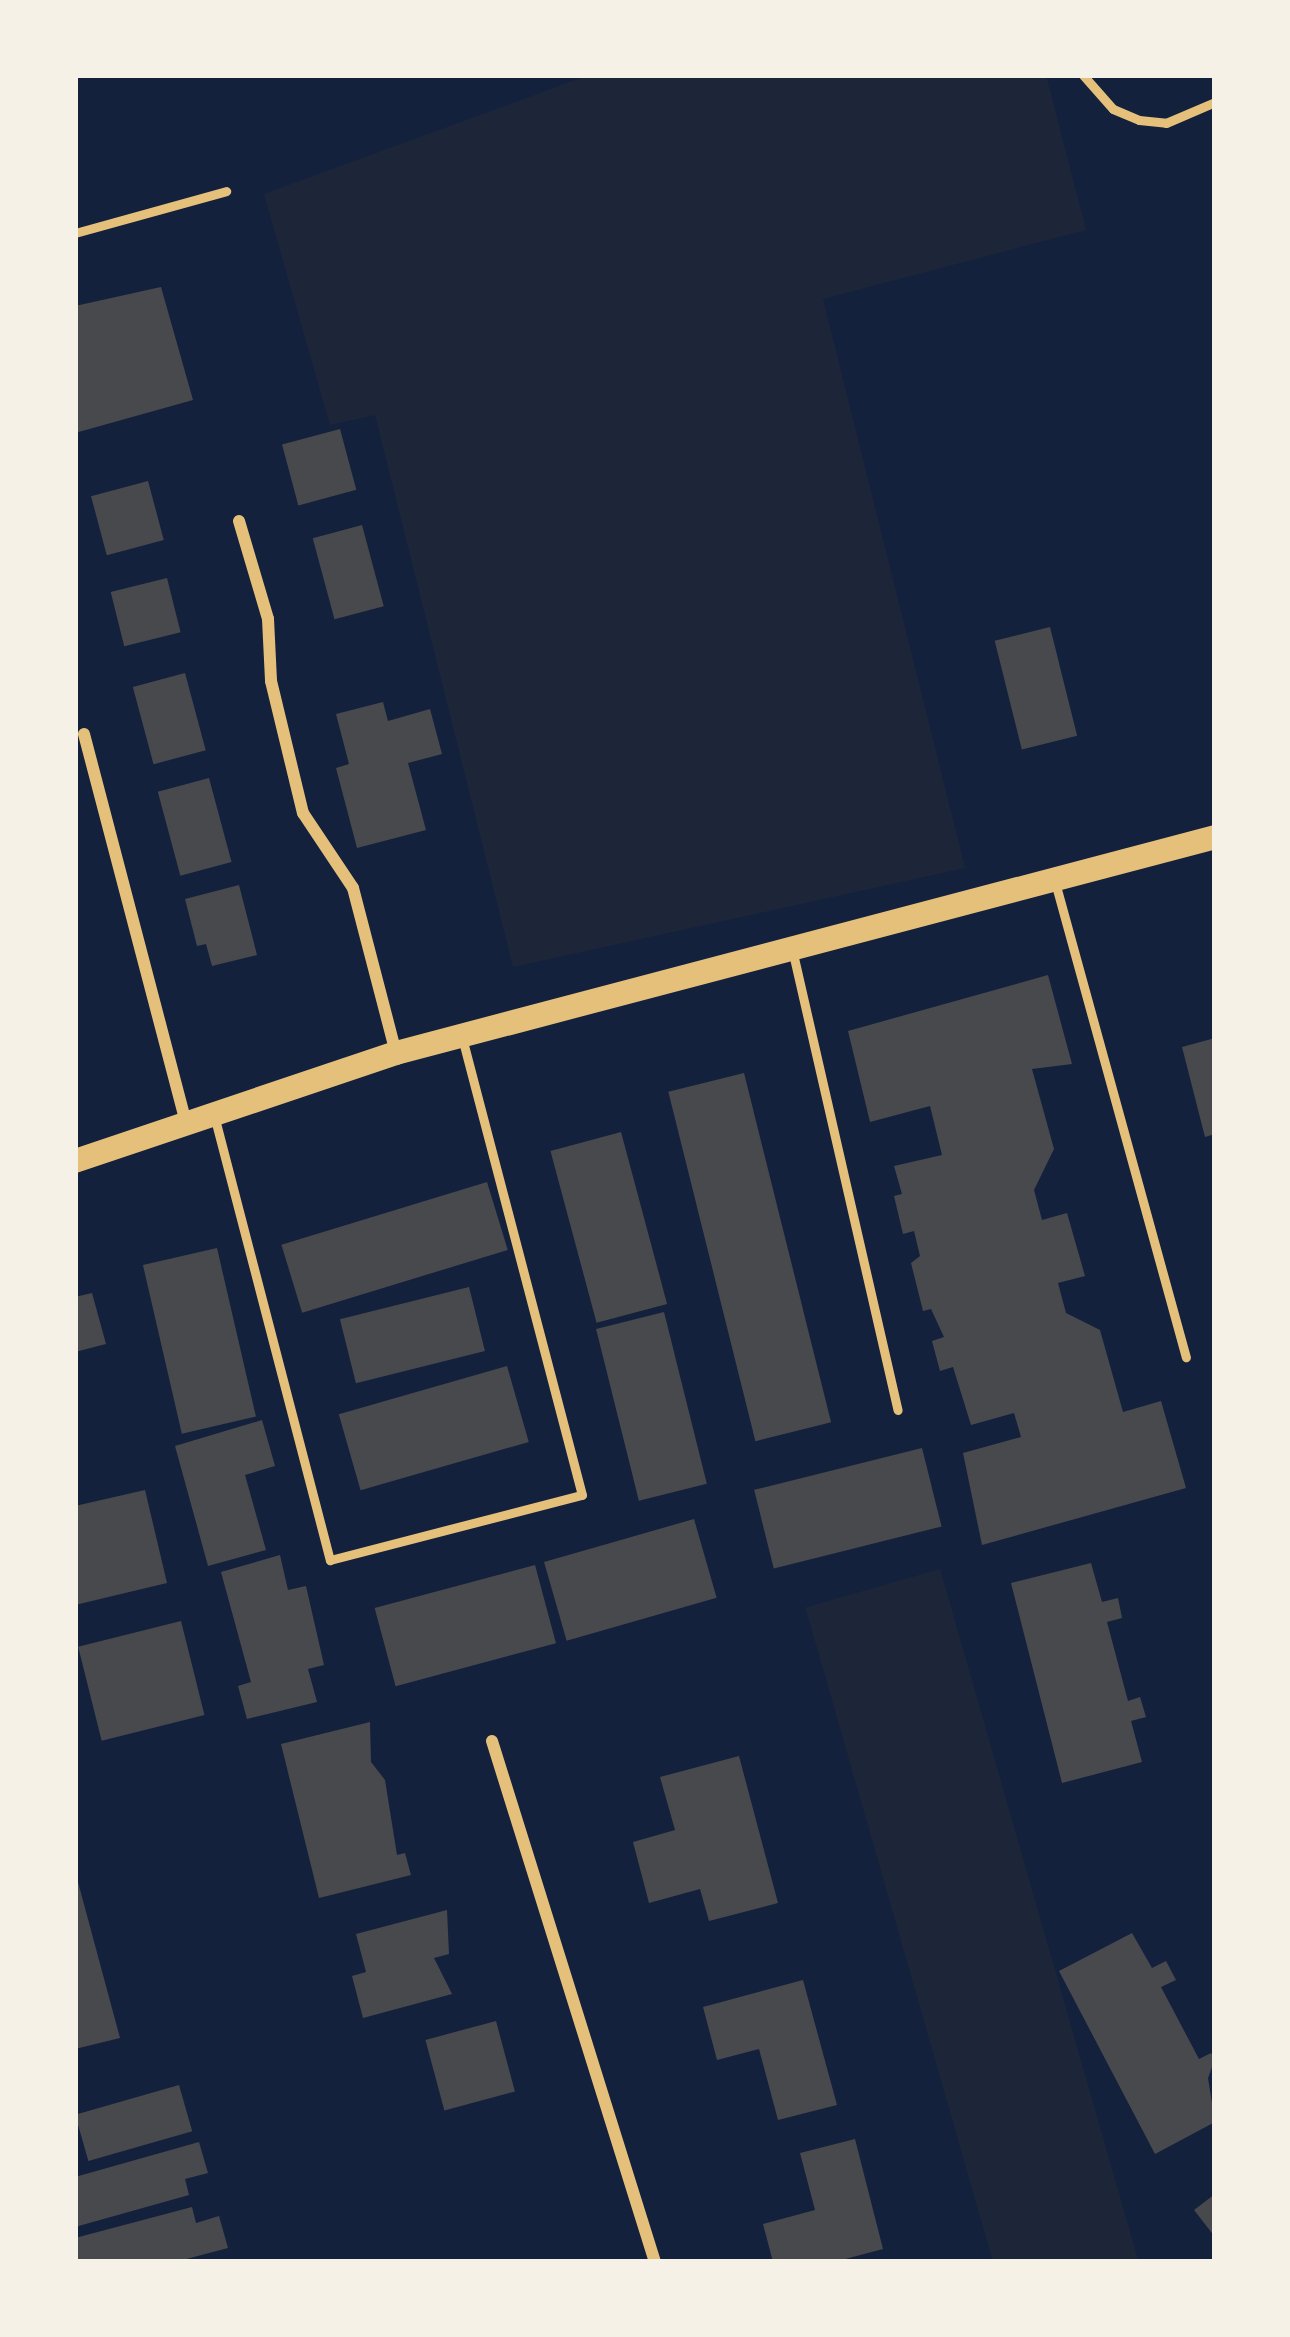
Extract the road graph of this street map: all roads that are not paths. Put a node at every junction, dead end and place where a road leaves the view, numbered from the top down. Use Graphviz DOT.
graph roads {
  1 [pos="1083,75"];
  2 [pos="1215,102"];
  3 [pos="226,191"];
  4 [pos="75,232"];
  5 [pos="239,521"];
  6 [pos="84,734"];
  7 [pos="1215,836"];
  8 [pos="1054,879"];
  9 [pos="792,950"];
  10 [pos="462,1037"];
  11 [pos="396,1053"];
  12 [pos="214,1114"];
  13 [pos="186,1123"];
  14 [pos="75,1161"];
  15 [pos="1186,1357"];
  16 [pos="898,1410"];
  17 [pos="492,1741"];
  18 [pos="655,2262"];
  1 -- 2 [label="lane"];
  3 -- 4 [label="lane"];
  5 -- 11 [label="street"];
  6 -- 13 [label="street"];
  7 -- 8 [label="main road"];
  8 -- 9 [label="main road"];
  8 -- 15 [label="lane"];
  9 -- 10 [label="main road"];
  9 -- 16 [label="lane"];
  10 -- 11 [label="main road"];
  10 -- 12 [label="lane"];
  11 -- 12 [label="main road"];
  12 -- 13 [label="main road"];
  13 -- 14 [label="main road"];
  17 -- 18 [label="street"];
}
